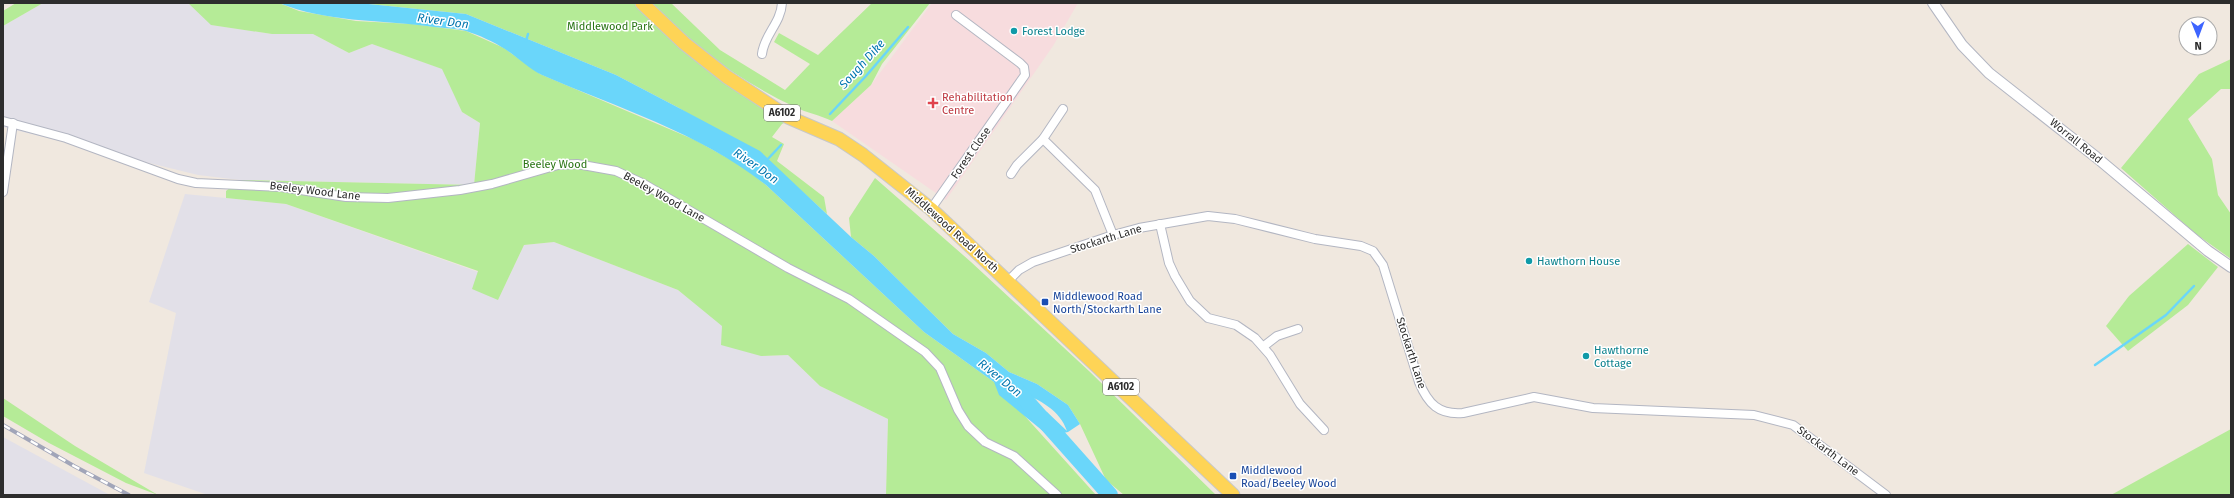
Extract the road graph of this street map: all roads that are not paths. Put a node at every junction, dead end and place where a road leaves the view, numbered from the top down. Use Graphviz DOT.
graph roads {
  1 [pos="642,3"];
  2 [pos="782,3"];
  3 [pos="1933,3"];
  4 [pos="956,15"];
  5 [pos="762,54"];
  6 [pos="1063,109"];
  7 [pos="3,121"];
  8 [pos="13,123"];
  9 [pos="1043,140"];
  10 [pos="1011,174"];
  11 [pos="3,192"];
  12 [pos="931,209"];
  13 [pos="1160,224"];
  14 [pos="1113,235"];
  15 [pos="2231,267"];
  16 [pos="1008,281"];
  17 [pos="1298,329"];
  18 [pos="1264,346"];
  19 [pos="1324,430"];
  20 [pos="1057,495"];
  21 [pos="1233,495"];
  22 [pos="1886,495"];
  1 -- 12 [label="main road, Middlewood Road North / A6102"];
  2 -- 5 [label="street"];
  3 -- 15 [label="street, Worrall Road"];
  4 -- 12 [label="street, Forest Close"];
  6 -- 9 [label="street"];
  7 -- 8 [label="street, Beeley Wood Lane"];
  8 -- 11 [label="street"];
  8 -- 20 [label="street, Beeley Wood Lane"];
  9 -- 10 [label="street"];
  9 -- 14 [label="street"];
  12 -- 16 [label="main road, Middlewood Road North / A6102"];
  13 -- 14 [label="street, Stockarth Lane"];
  13 -- 18 [label="street"];
  13 -- 22 [label="street, Stockarth Lane"];
  14 -- 16 [label="street, Stockarth Lane"];
  16 -- 21 [label="main road, Middlewood Road North / A6102"];
  17 -- 18 [label="street"];
  18 -- 19 [label="street"];
}
